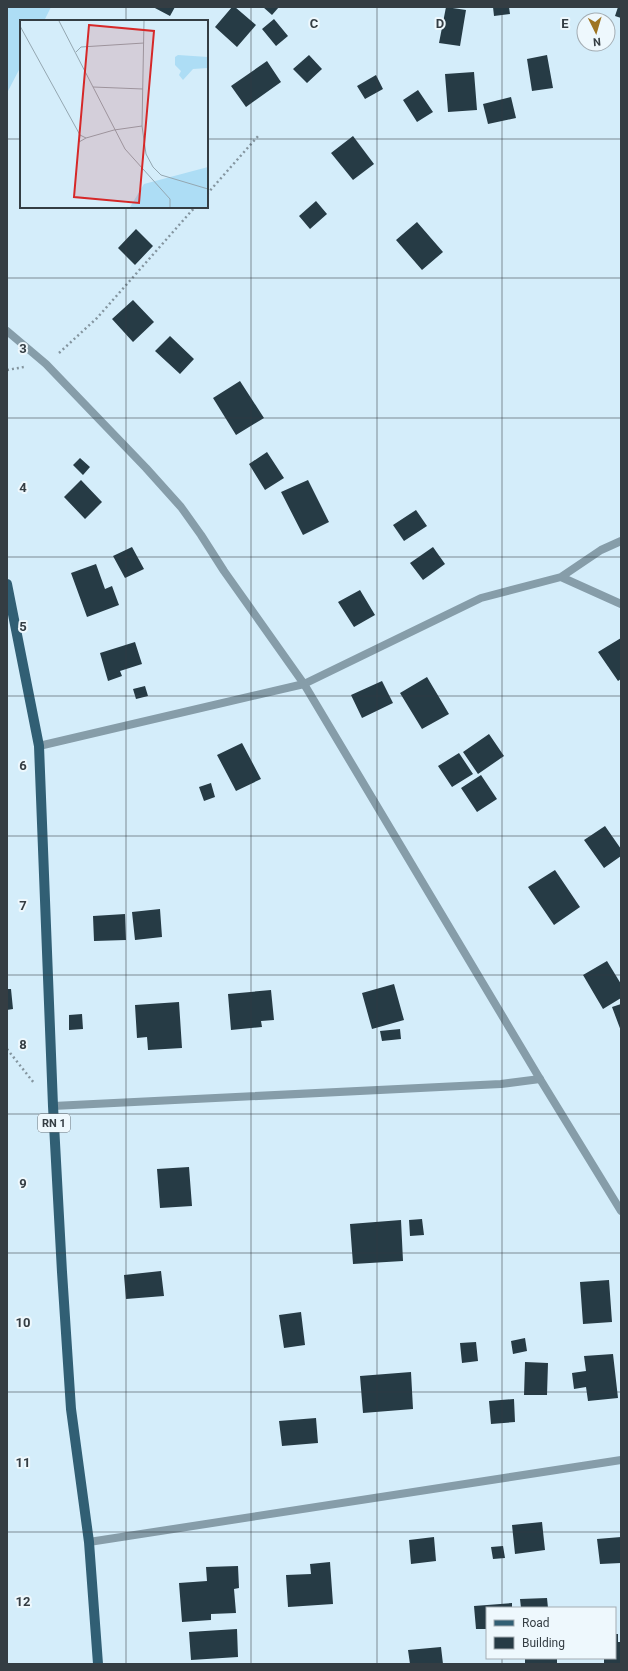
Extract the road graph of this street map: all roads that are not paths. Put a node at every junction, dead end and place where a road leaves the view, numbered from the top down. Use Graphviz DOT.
graph roads {
  1 [pos="7,331"];
  2 [pos="621,541"];
  3 [pos="562,577"];
  4 [pos="7,584"];
  5 [pos="621,604"];
  6 [pos="304,684"];
  7 [pos="39,746"];
  8 [pos="540,1079"];
  9 [pos="53,1106"];
  10 [pos="621,1211"];
  11 [pos="621,1460"];
  12 [pos="89,1542"];
  13 [pos="98,1664"];
  1 -- 6 [label="street"];
  2 -- 3 [label="street"];
  3 -- 5 [label="street"];
  3 -- 6 [label="street"];
  4 -- 7 [label="main road, RN 1"];
  6 -- 7 [label="street"];
  6 -- 8 [label="street"];
  7 -- 9 [label="main road, RN 1"];
  8 -- 9 [label="street"];
  8 -- 10 [label="street"];
  9 -- 12 [label="main road, RN 1"];
  11 -- 12 [label="street"];
  12 -- 13 [label="main road, RN 1"];
}
